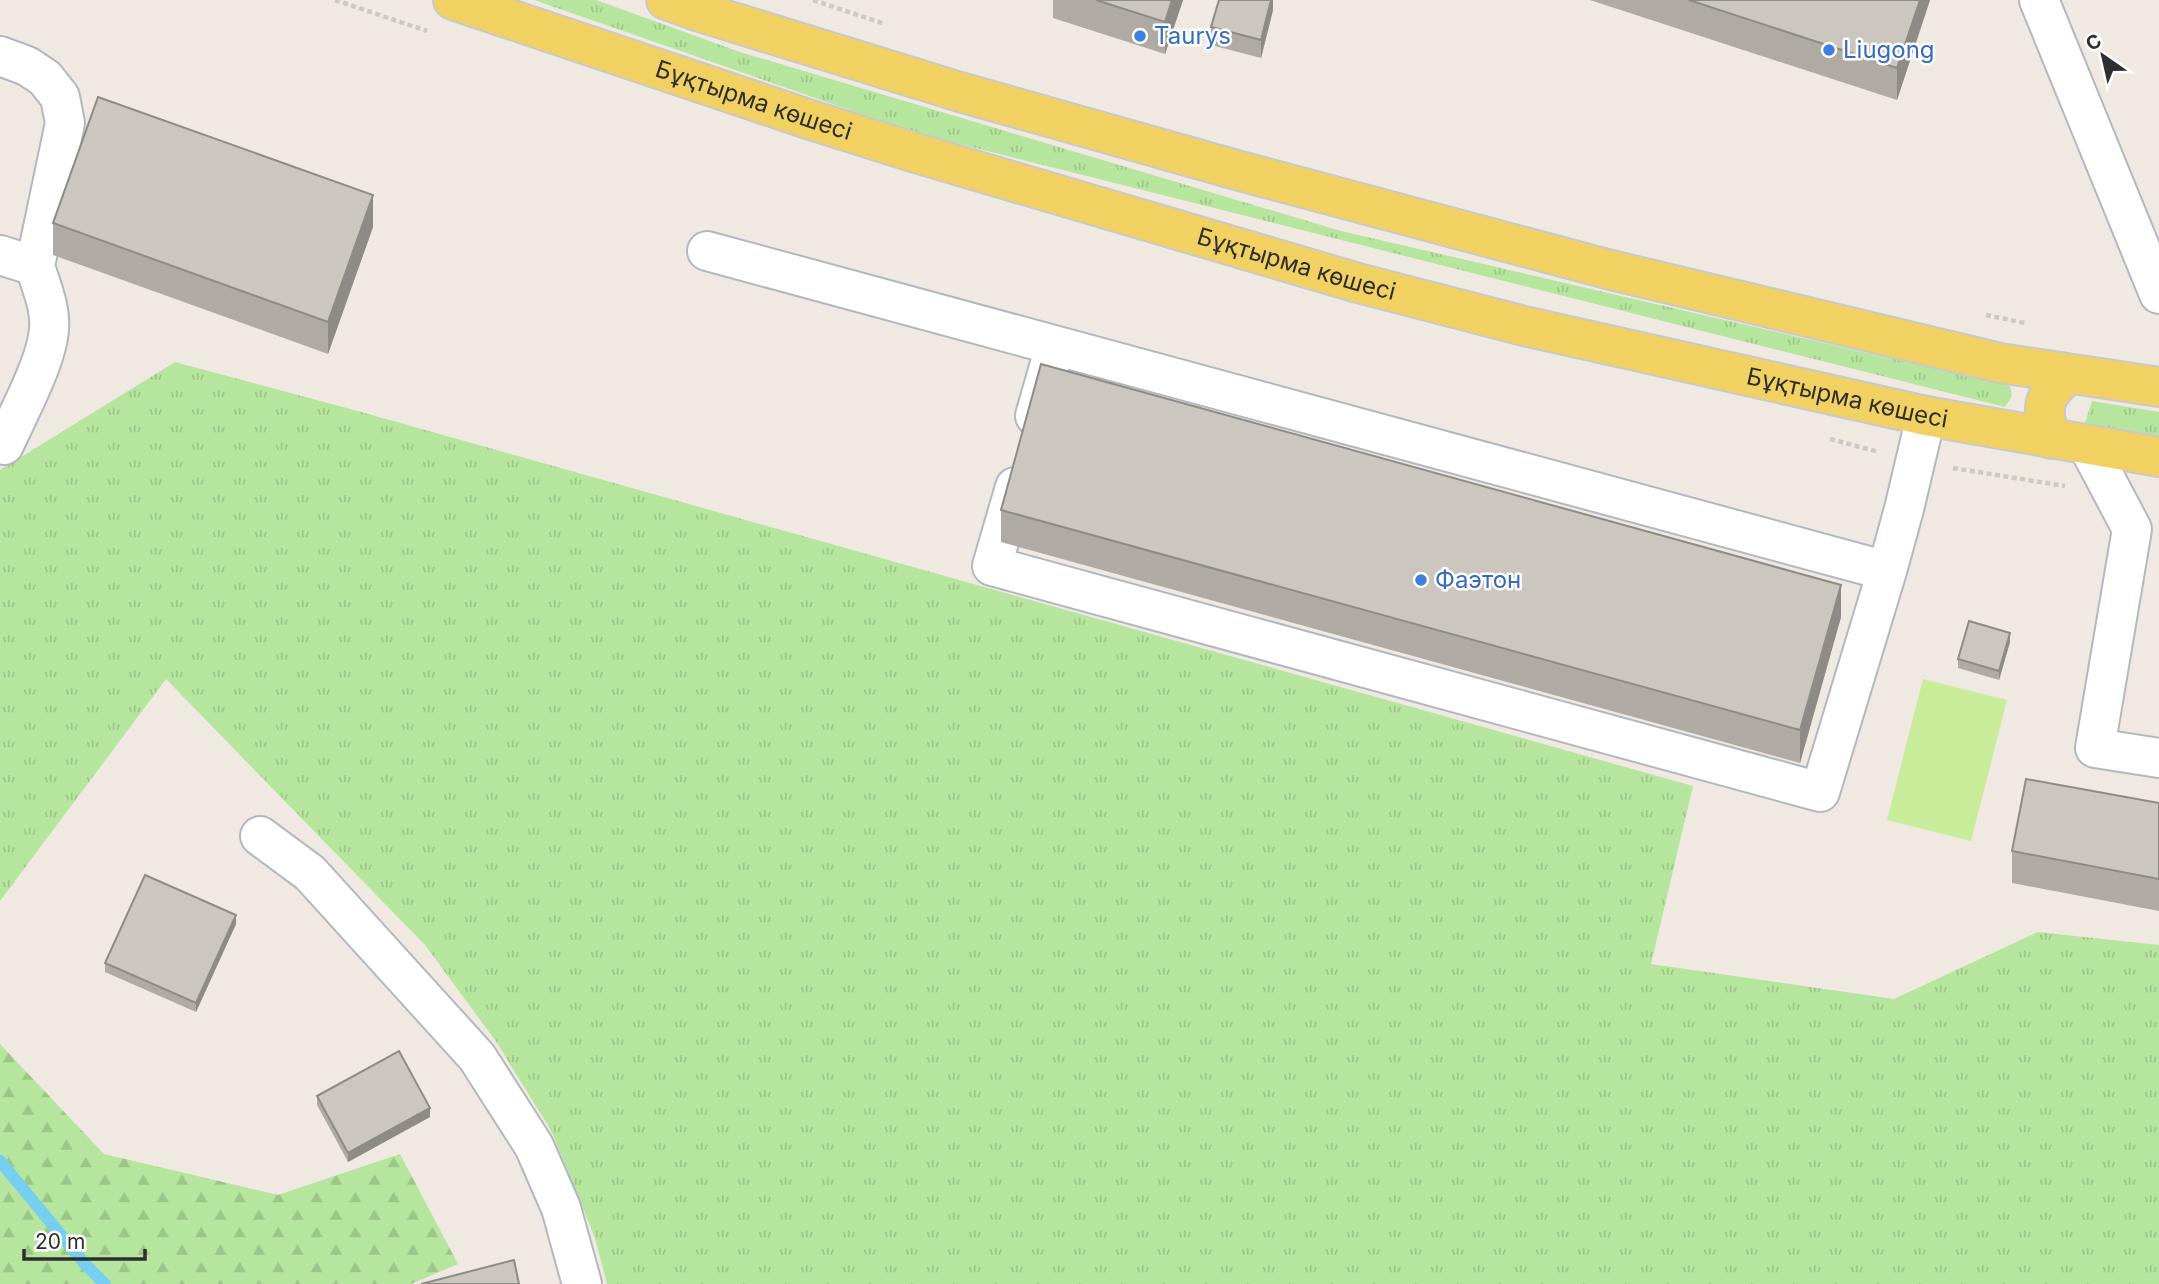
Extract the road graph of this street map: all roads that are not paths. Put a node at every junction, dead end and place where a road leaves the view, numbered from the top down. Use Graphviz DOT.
graph roads {
  1 [pos="453,0"];
  2 [pos="666,0"];
  3 [pos="2039,0"];
  4 [pos="0,56"];
  5 [pos="707,251"];
  6 [pos="18,261"];
  7 [pos="2159,294"];
  8 [pos="1055,346"];
  9 [pos="2068,374"];
  10 [pos="2159,387"];
  11 [pos="1926,415"];
  12 [pos="2052,439"];
  13 [pos="4,445"];
  14 [pos="2088,446"];
  15 [pos="2159,457"];
  16 [pos="1887,571"];
  17 [pos="2159,758"];
  18 [pos="260,836"];
  19 [pos="582,1284"];
  1 -- 11 [label="main road, Бұқтырма көшесі"];
  2 -- 9 [label="main road"];
  3 -- 7 [label="lane"];
  4 -- 6 [label="lane"];
  5 -- 8 [label="lane"];
  6 -- 13 [label="lane"];
  8 -- 16 [label="lane"];
  8 -- 16 [label="lane"];
  9 -- 10 [label="main road"];
  9 -- 12 [label="main road"];
  11 -- 12 [label="main road, Бұқтырма көшесі"];
  11 -- 16 [label="lane"];
  12 -- 14 [label="main road, Бұқтырма көшесі"];
  14 -- 15 [label="main road, Бұқтырма көшесі"];
  14 -- 17 [label="lane"];
  18 -- 19 [label="lane"];
}
